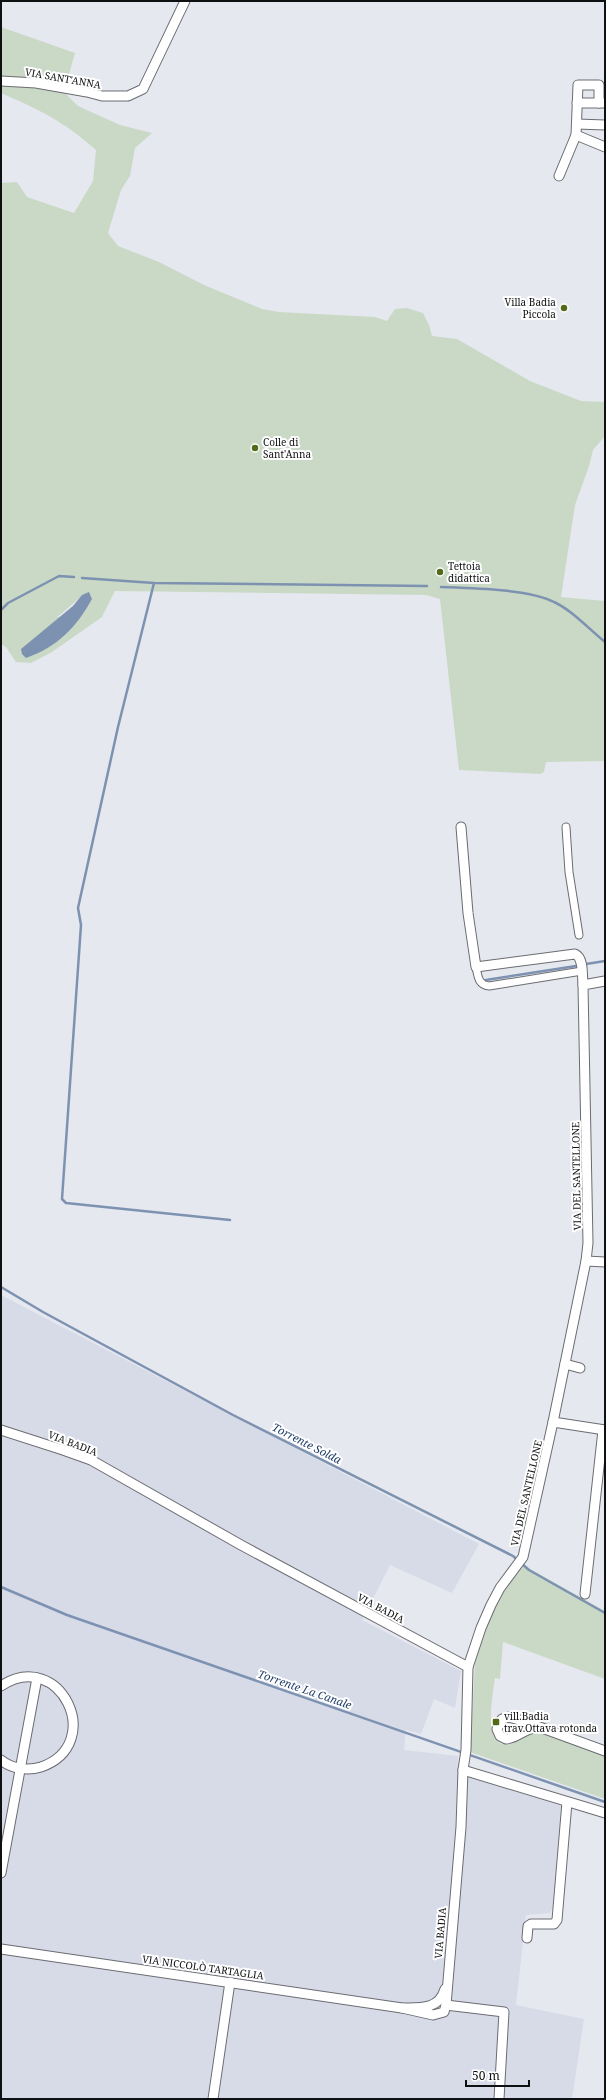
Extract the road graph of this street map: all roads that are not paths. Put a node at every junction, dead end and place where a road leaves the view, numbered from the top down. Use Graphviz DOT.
graph roads {
  1 [pos="185,1"];
  2 [pos="1,81"];
  3 [pos="577,103"];
  4 [pos="602,103"];
  5 [pos="577,124"];
  6 [pos="605,125"];
  7 [pos="576,135"];
  8 [pos="605,147"];
  9 [pos="559,176"];
  10 [pos="461,827"];
  11 [pos="566,827"];
  12 [pos="580,935"];
  13 [pos="476,967"];
  14 [pos="582,971"];
  15 [pos="605,981"];
  16 [pos="583,985"];
  17 [pos="586,1261"];
  18 [pos="605,1262"];
  19 [pos="565,1364"];
  20 [pos="580,1368"];
  21 [pos="554,1422"];
  22 [pos="1,1430"];
  23 [pos="604,1430"];
  24 [pos="585,1594"];
  25 [pos="468,1667"];
  26 [pos="37,1678"];
  27 [pos="1,1686"];
  28 [pos="513,1718"];
  29 [pos="540,1728"];
  30 [pos="516,1734"];
  31 [pos="605,1751"];
  32 [pos="1,1760"];
  33 [pos="20,1769"];
  34 [pos="463,1770"];
  35 [pos="567,1802"];
  36 [pos="605,1814"];
  37 [pos="1,1873"];
  38 [pos="527,1938"];
  39 [pos="1,1949"];
  40 [pos="230,1982"];
  41 [pos="447,1982"];
  42 [pos="434,2004"];
  43 [pos="402,2008"];
  44 [pos="445,2008"];
  45 [pos="213,2099"];
  46 [pos="499,2099"];
  1 -- 2 [label="street, VIA SANT'ANNA"];
  3 -- 4 [label="street"];
  3 -- 4 [label="street"];
  3 -- 5 [label="street"];
  5 -- 6 [label="street"];
  5 -- 7 [label="street"];
  7 -- 8 [label="street"];
  7 -- 9 [label="street"];
  10 -- 13 [label="street"];
  11 -- 12 [label="street"];
  13 -- 14 [label="street, VIA DEL SANTELLONE"];
  13 -- 14 [label="street"];
  14 -- 16 [label="street, VIA DEL SANTELLONE"];
  15 -- 16 [label="street"];
  16 -- 17 [label="street, VIA DEL SANTELLONE"];
  17 -- 18 [label="street"];
  17 -- 19 [label="street, VIA DEL SANTELLONE"];
  19 -- 20 [label="street"];
  19 -- 21 [label="street, VIA DEL SANTELLONE"];
  21 -- 23 [label="street"];
  21 -- 25 [label="street, VIA DEL SANTELLONE"];
  22 -- 25 [label="street, VIA BADIA"];
  23 -- 24 [label="street"];
  25 -- 34 [label="street, VIA BADIA"];
  26 -- 27 [label="street"];
  26 -- 33 [label="street"];
  26 -- 33 [label="street"];
  28 -- 29 [label="street"];
  28 -- 30 [label="street"];
  28 -- 30 [label="street"];
  29 -- 30 [label="street"];
  29 -- 31 [label="street"];
  32 -- 33 [label="street"];
  33 -- 37 [label="street"];
  34 -- 35 [label="street"];
  34 -- 41 [label="street, VIA BADIA"];
  35 -- 36 [label="street"];
  35 -- 38 [label="street"];
  39 -- 40 [label="street, VIA NICCOLÒ TARTAGLIA"];
  40 -- 43 [label="street, VIA NICCOLÒ TARTAGLIA"];
  40 -- 45 [label="street"];
  41 -- 42 [label="street, VIA BADIA"];
  41 -- 44 [label="street, VIA BADIA"];
  42 -- 43 [label="street, VIA NICCOLÒ TARTAGLIA"];
  43 -- 44 [label="street, VIA NICCOLÒ TARTAGLIA"];
  44 -- 46 [label="street, VIA NICCOLÒ TARTAGLIA"];
}
